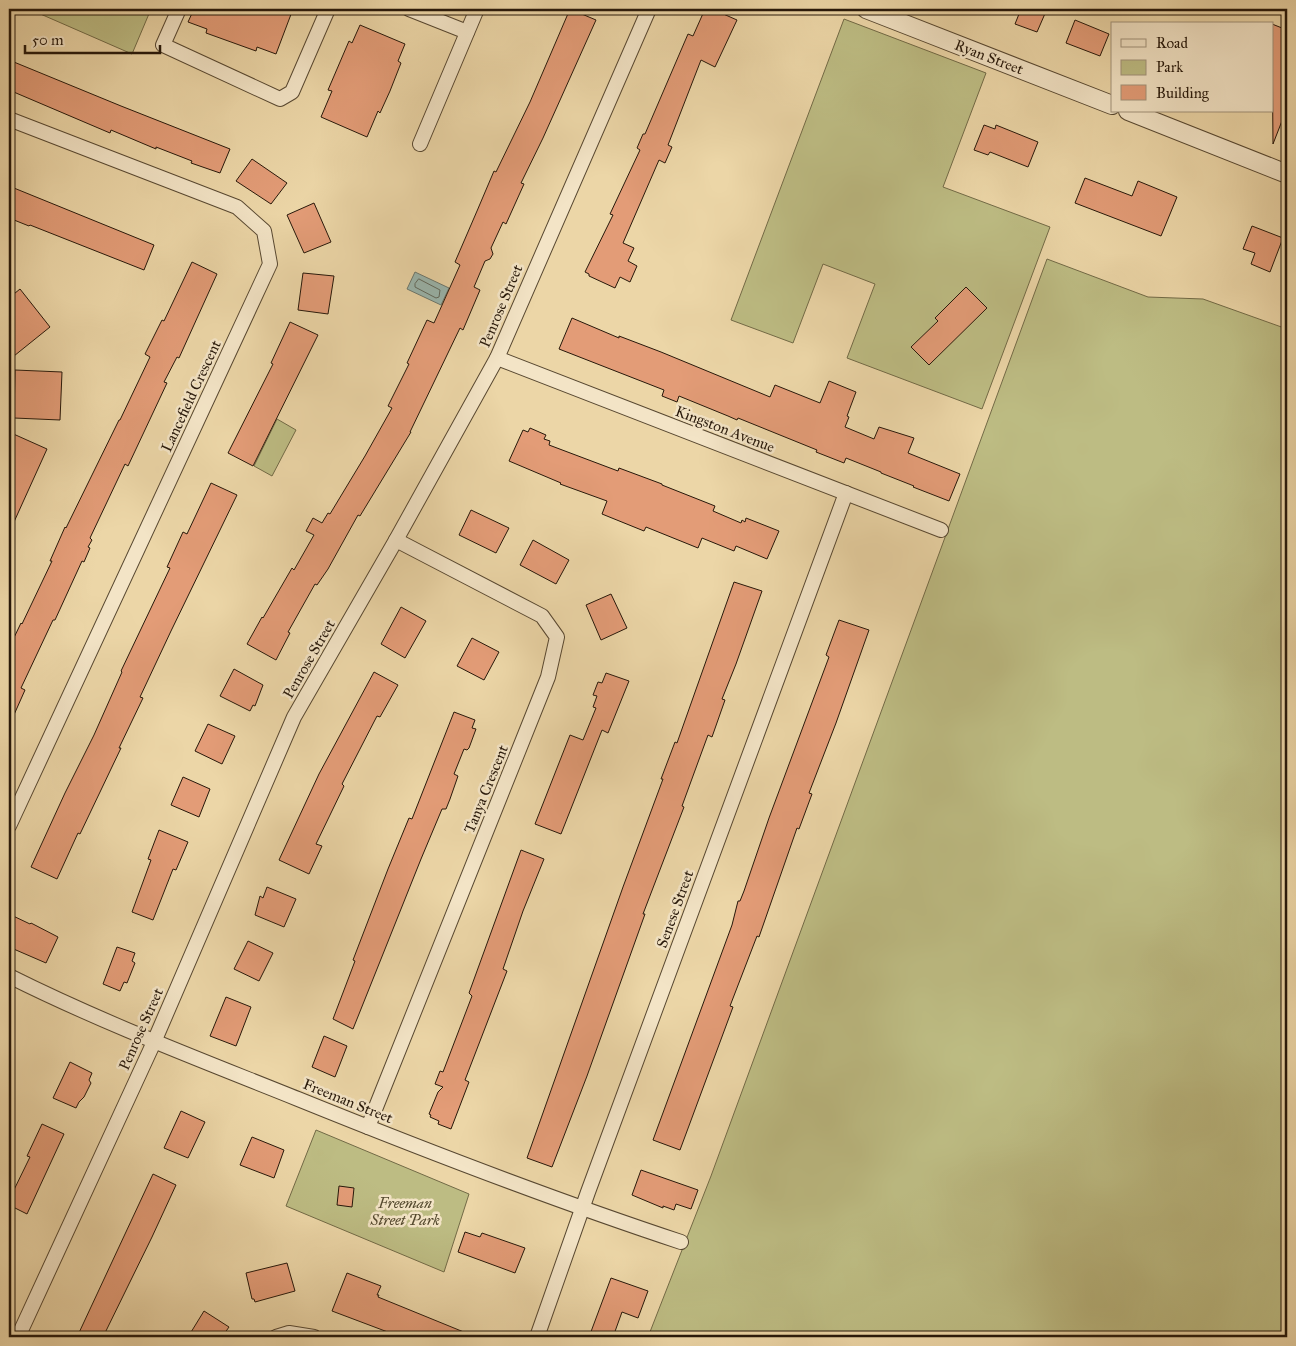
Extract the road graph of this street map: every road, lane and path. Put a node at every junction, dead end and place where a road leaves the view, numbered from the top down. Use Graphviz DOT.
graph roads {
  1 [pos="179,9"];
  2 [pos="328,9"];
  3 [pos="409,9"];
  4 [pos="477,9"];
  5 [pos="649,9"];
  6 [pos="866,9"];
  7 [pos="467,32"];
  8 [pos="1111,105"];
  9 [pos="1131,112"];
  10 [pos="9,119"];
  11 [pos="420,144"];
  12 [pos="1287,174"];
  13 [pos="497,358"];
  14 [pos="846,493"];
  15 [pos="941,530"];
  16 [pos="396,540"];
  17 [pos="9,826"];
  18 [pos="9,976"];
  19 [pos="154,1042"];
  20 [pos="368,1127"];
  21 [pos="582,1209"];
  22 [pos="681,1242"];
  23 [pos="18,1337"];
  24 [pos="276,1337"];
  25 [pos="314,1337"];
  26 [pos="537,1337"];
  1 -- 2 [label="street"];
  3 -- 7 [label="street"];
  4 -- 7 [label="street"];
  5 -- 13 [label="street, Penrose Street"];
  6 -- 8 [label="street, Ryan Street"];
  7 -- 11 [label="street"];
  9 -- 12 [label="street"];
  10 -- 17 [label="street, Lancefield Crescent"];
  13 -- 14 [label="street, Kingston Avenue"];
  13 -- 16 [label="street, Penrose Street"];
  14 -- 15 [label="street, Kingston Avenue"];
  14 -- 21 [label="street, Senese Street"];
  16 -- 19 [label="street, Penrose Street"];
  16 -- 20 [label="street, Tanya Crescent"];
  18 -- 19 [label="street, Freeman Street"];
  19 -- 20 [label="street, Freeman Street"];
  19 -- 23 [label="street, Penrose Street"];
  20 -- 21 [label="street, Freeman Street"];
  21 -- 22 [label="street, Freeman Street"];
  21 -- 26 [label="street, Senese Street"];
  24 -- 25 [label="street"];
}
